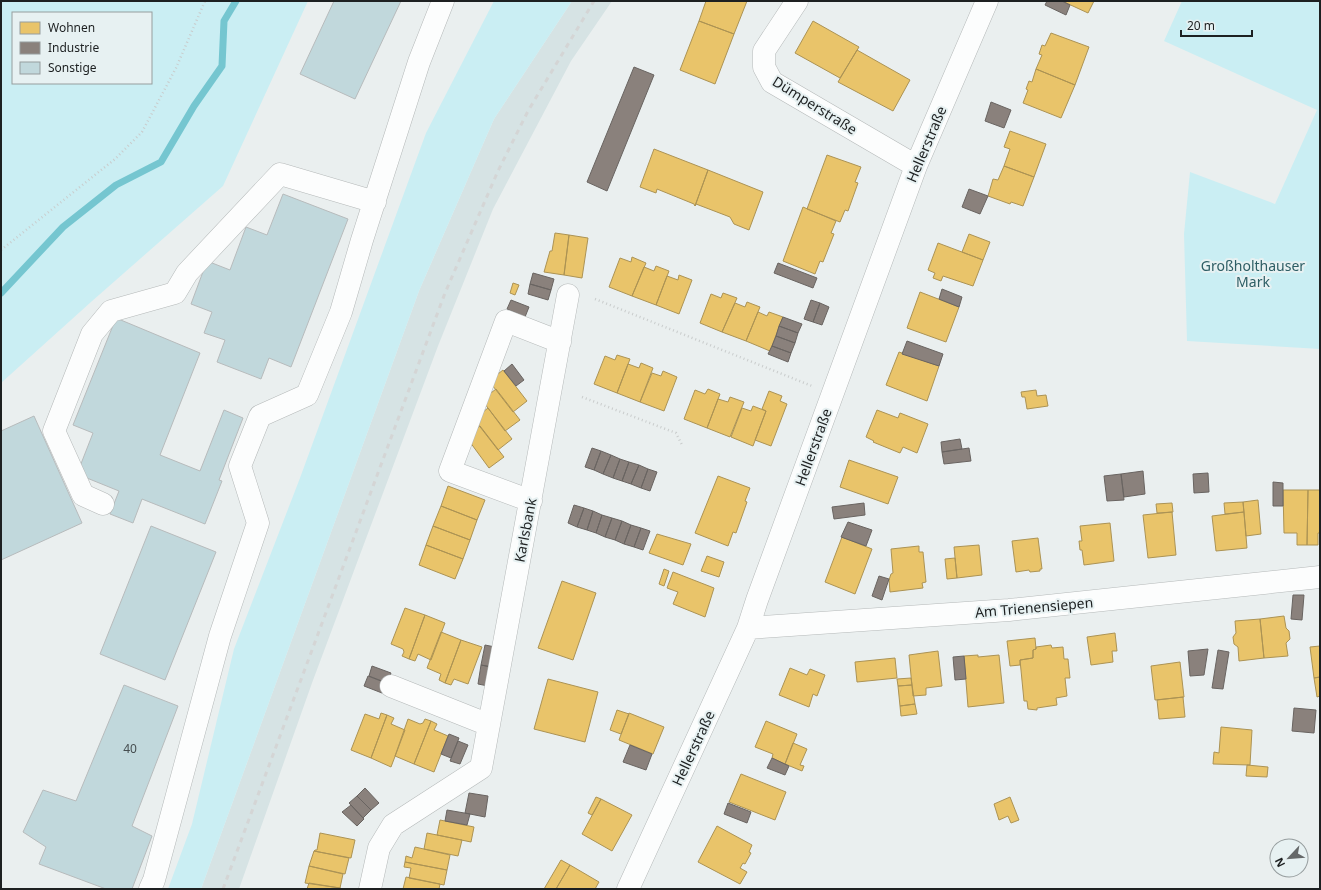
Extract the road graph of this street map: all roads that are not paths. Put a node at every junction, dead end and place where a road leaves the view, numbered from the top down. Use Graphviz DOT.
graph roads {
  1 [pos="442,1"];
  2 [pos="797,1"];
  3 [pos="987,1"];
  4 [pos="916,166"];
  5 [pos="375,202"];
  6 [pos="568,295"];
  7 [pos="561,338"];
  8 [pos="531,501"];
  9 [pos="104,504"];
  10 [pos="1320,577"];
  11 [pos="748,628"];
  12 [pos="391,686"];
  13 [pos="489,725"];
  14 [pos="150,889"];
  15 [pos="370,889"];
  16 [pos="628,889"];
  1 -- 5 [label="street"];
  2 -- 4 [label="street, Dümperstraße"];
  3 -- 4 [label="street, Hellerstraße"];
  4 -- 11 [label="street, Hellerstraße"];
  5 -- 9 [label="street"];
  5 -- 14 [label="street"];
  6 -- 7 [label="street, Karlsbank"];
  7 -- 8 [label="street, Karlsbank"];
  7 -- 8 [label="street"];
  8 -- 13 [label="street, Karlsbank"];
  10 -- 11 [label="street, Am Trienensiepen"];
  11 -- 16 [label="street, Hellerstraße"];
  12 -- 13 [label="street"];
  13 -- 15 [label="street, Karlsbank"];
}
